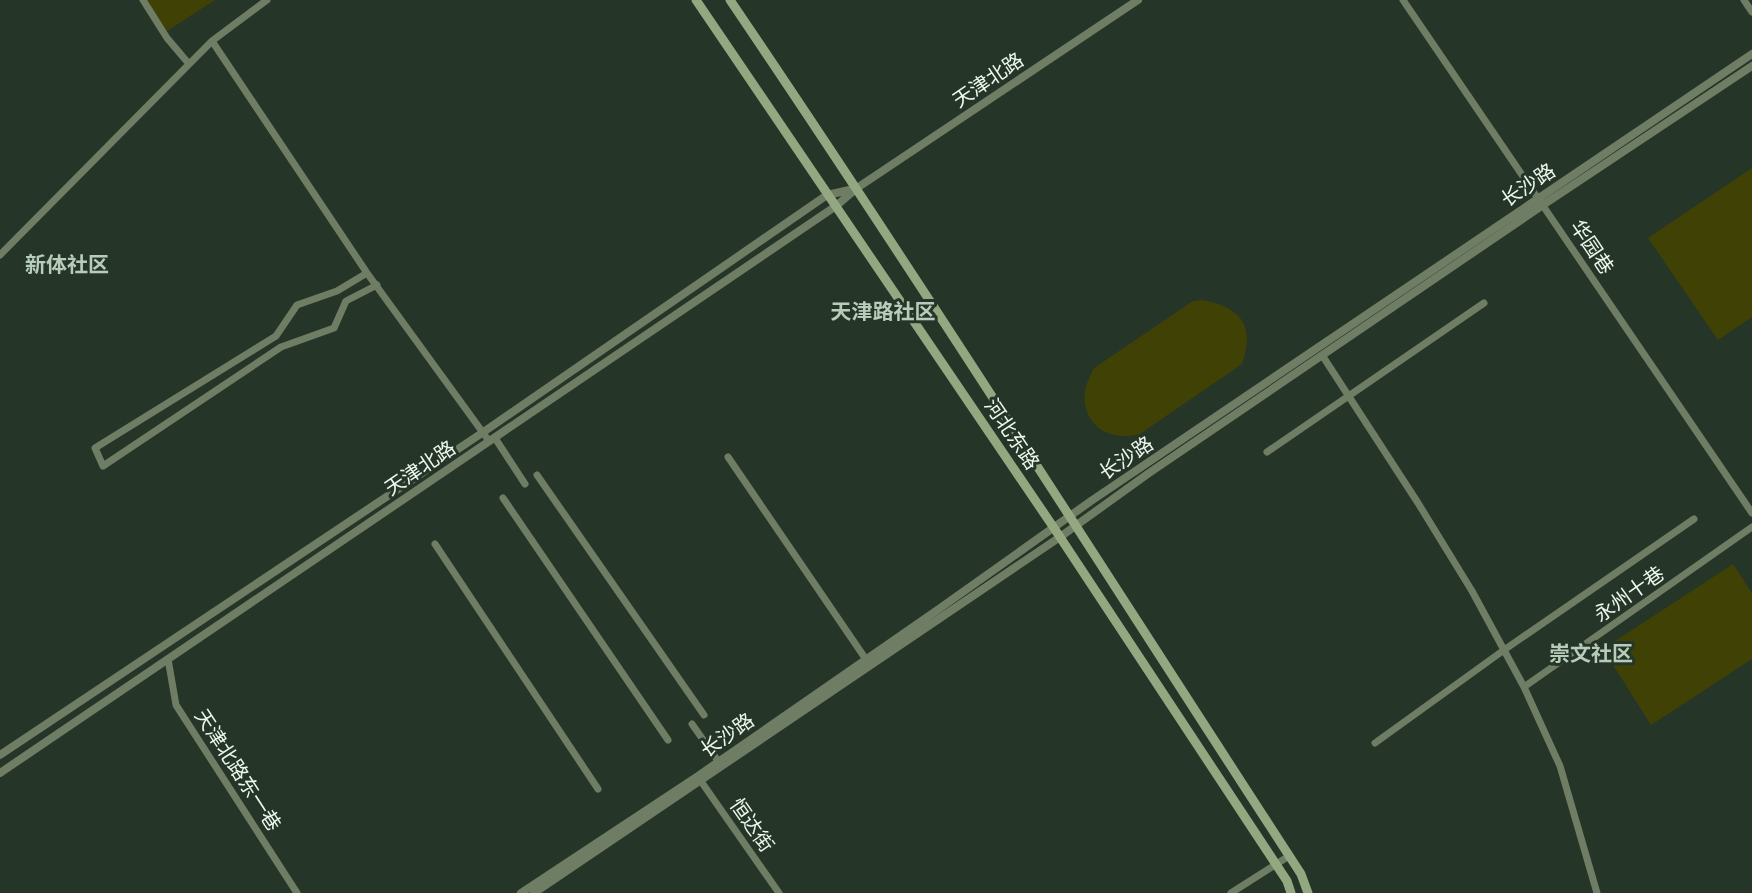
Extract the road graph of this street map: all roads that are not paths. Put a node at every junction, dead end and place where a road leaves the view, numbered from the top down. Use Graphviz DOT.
graph roads {
  1 [pos="143,0"];
  2 [pos="267,0"];
  3 [pos="696,0"];
  4 [pos="730,0"];
  5 [pos="1138,0"];
  6 [pos="1403,0"];
  7 [pos="1744,0"];
  8 [pos="1752,12"];
  9 [pos="212,41"];
  10 [pos="1752,54"];
  11 [pos="189,64"];
  12 [pos="1752,66"];
  13 [pos="857,188"];
  14 [pos="827,195"];
  15 [pos="1541,202"];
  16 [pos="836,206"];
  17 [pos="0,255"];
  18 [pos="367,273"];
  19 [pos="376,285"];
  20 [pos="1484,303"];
  21 [pos="1322,355"];
  22 [pos="1348,397"];
  23 [pos="482,434"];
  24 [pos="492,440"];
  25 [pos="1267,452"];
  26 [pos="728,457"];
  27 [pos="537,475"];
  28 [pos="525,484"];
  29 [pos="503,498"];
  30 [pos="1752,513"];
  31 [pos="1694,519"];
  32 [pos="1073,520"];
  33 [pos="1054,528"];
  34 [pos="1752,528"];
  35 [pos="1060,537"];
  36 [pos="435,544"];
  37 [pos="1504,650"];
  38 [pos="865,658"];
  39 [pos="168,659"];
  40 [pos="1524,687"];
  41 [pos="704,716"];
  42 [pos="692,724"];
  43 [pos="668,740"];
  44 [pos="1375,743"];
  45 [pos="0,755"];
  46 [pos="718,761"];
  47 [pos="0,773"];
  48 [pos="699,778"];
  49 [pos="598,789"];
  50 [pos="1289,856"];
  51 [pos="1276,864"];
  52 [pos="297,893"];
  53 [pos="521,893"];
  54 [pos="534,893"];
  55 [pos="779,893"];
  56 [pos="1231,893"];
  57 [pos="1291,893"];
  58 [pos="1308,893"];
  59 [pos="1597,893"];
  1 -- 11 [label="street"];
  2 -- 9 [label="street"];
  3 -- 14 [label="main road, 河北东路"];
  4 -- 13 [label="main road"];
  5 -- 13 [label="street, 天津北路"];
  6 -- 15 [label="street, 华园巷"];
  7 -- 8 [label="street"];
  9 -- 11 [label="street"];
  9 -- 18 [label="street"];
  10 -- 15 [label="street, 长沙路"];
  11 -- 17 [label="street"];
  12 -- 15 [label="street, 长沙路"];
  13 -- 14 [label="street, 天津北路"];
  13 -- 16 [label="street, 天津北路"];
  13 -- 32 [label="main road"];
  14 -- 16 [label="main road, 河北东路"];
  14 -- 23 [label="street, 天津北路"];
  15 -- 21 [label="street, 长沙路"];
  15 -- 30 [label="street, 华园巷"];
  15 -- 32 [label="street, 长沙路"];
  16 -- 24 [label="street, 天津北路"];
  16 -- 33 [label="main road, 河北东路"];
  18 -- 19 [label="street"];
  18 -- 19 [label="street"];
  19 -- 23 [label="street"];
  20 -- 22 [label="street"];
  21 -- 22 [label="street"];
  21 -- 32 [label="street, 长沙路"];
  22 -- 25 [label="street"];
  22 -- 37 [label="street"];
  23 -- 24 [label="street"];
  23 -- 45 [label="street, 天津北路"];
  24 -- 28 [label="street"];
  24 -- 39 [label="street, 天津北路"];
  26 -- 38 [label="street"];
  27 -- 41 [label="street"];
  29 -- 43 [label="street"];
  31 -- 37 [label="street"];
  32 -- 33 [label="street, 长沙路"];
  32 -- 35 [label="street, 长沙路"];
  32 -- 50 [label="main road"];
  33 -- 35 [label="main road, 河北东路"];
  33 -- 38 [label="street, 长沙路"];
  34 -- 40 [label="street, 永州十巷"];
  35 -- 48 [label="street, 长沙路"];
  35 -- 51 [label="main road, 河北东路"];
  36 -- 49 [label="street"];
  37 -- 40 [label="street"];
  37 -- 44 [label="street"];
  38 -- 46 [label="street, 长沙路"];
  39 -- 47 [label="street, 天津北路"];
  39 -- 52 [label="street, 天津北路东一巷"];
  40 -- 59 [label="street"];
  42 -- 46 [label="street"];
  46 -- 48 [label="street, 长沙路"];
  48 -- 53 [label="street, 长沙路"];
  48 -- 54 [label="street, 长沙路"];
  48 -- 55 [label="street, 恒达街"];
  50 -- 51 [label="street"];
  50 -- 58 [label="main road"];
  51 -- 56 [label="street"];
  51 -- 57 [label="main road, 河北东路"];
}
